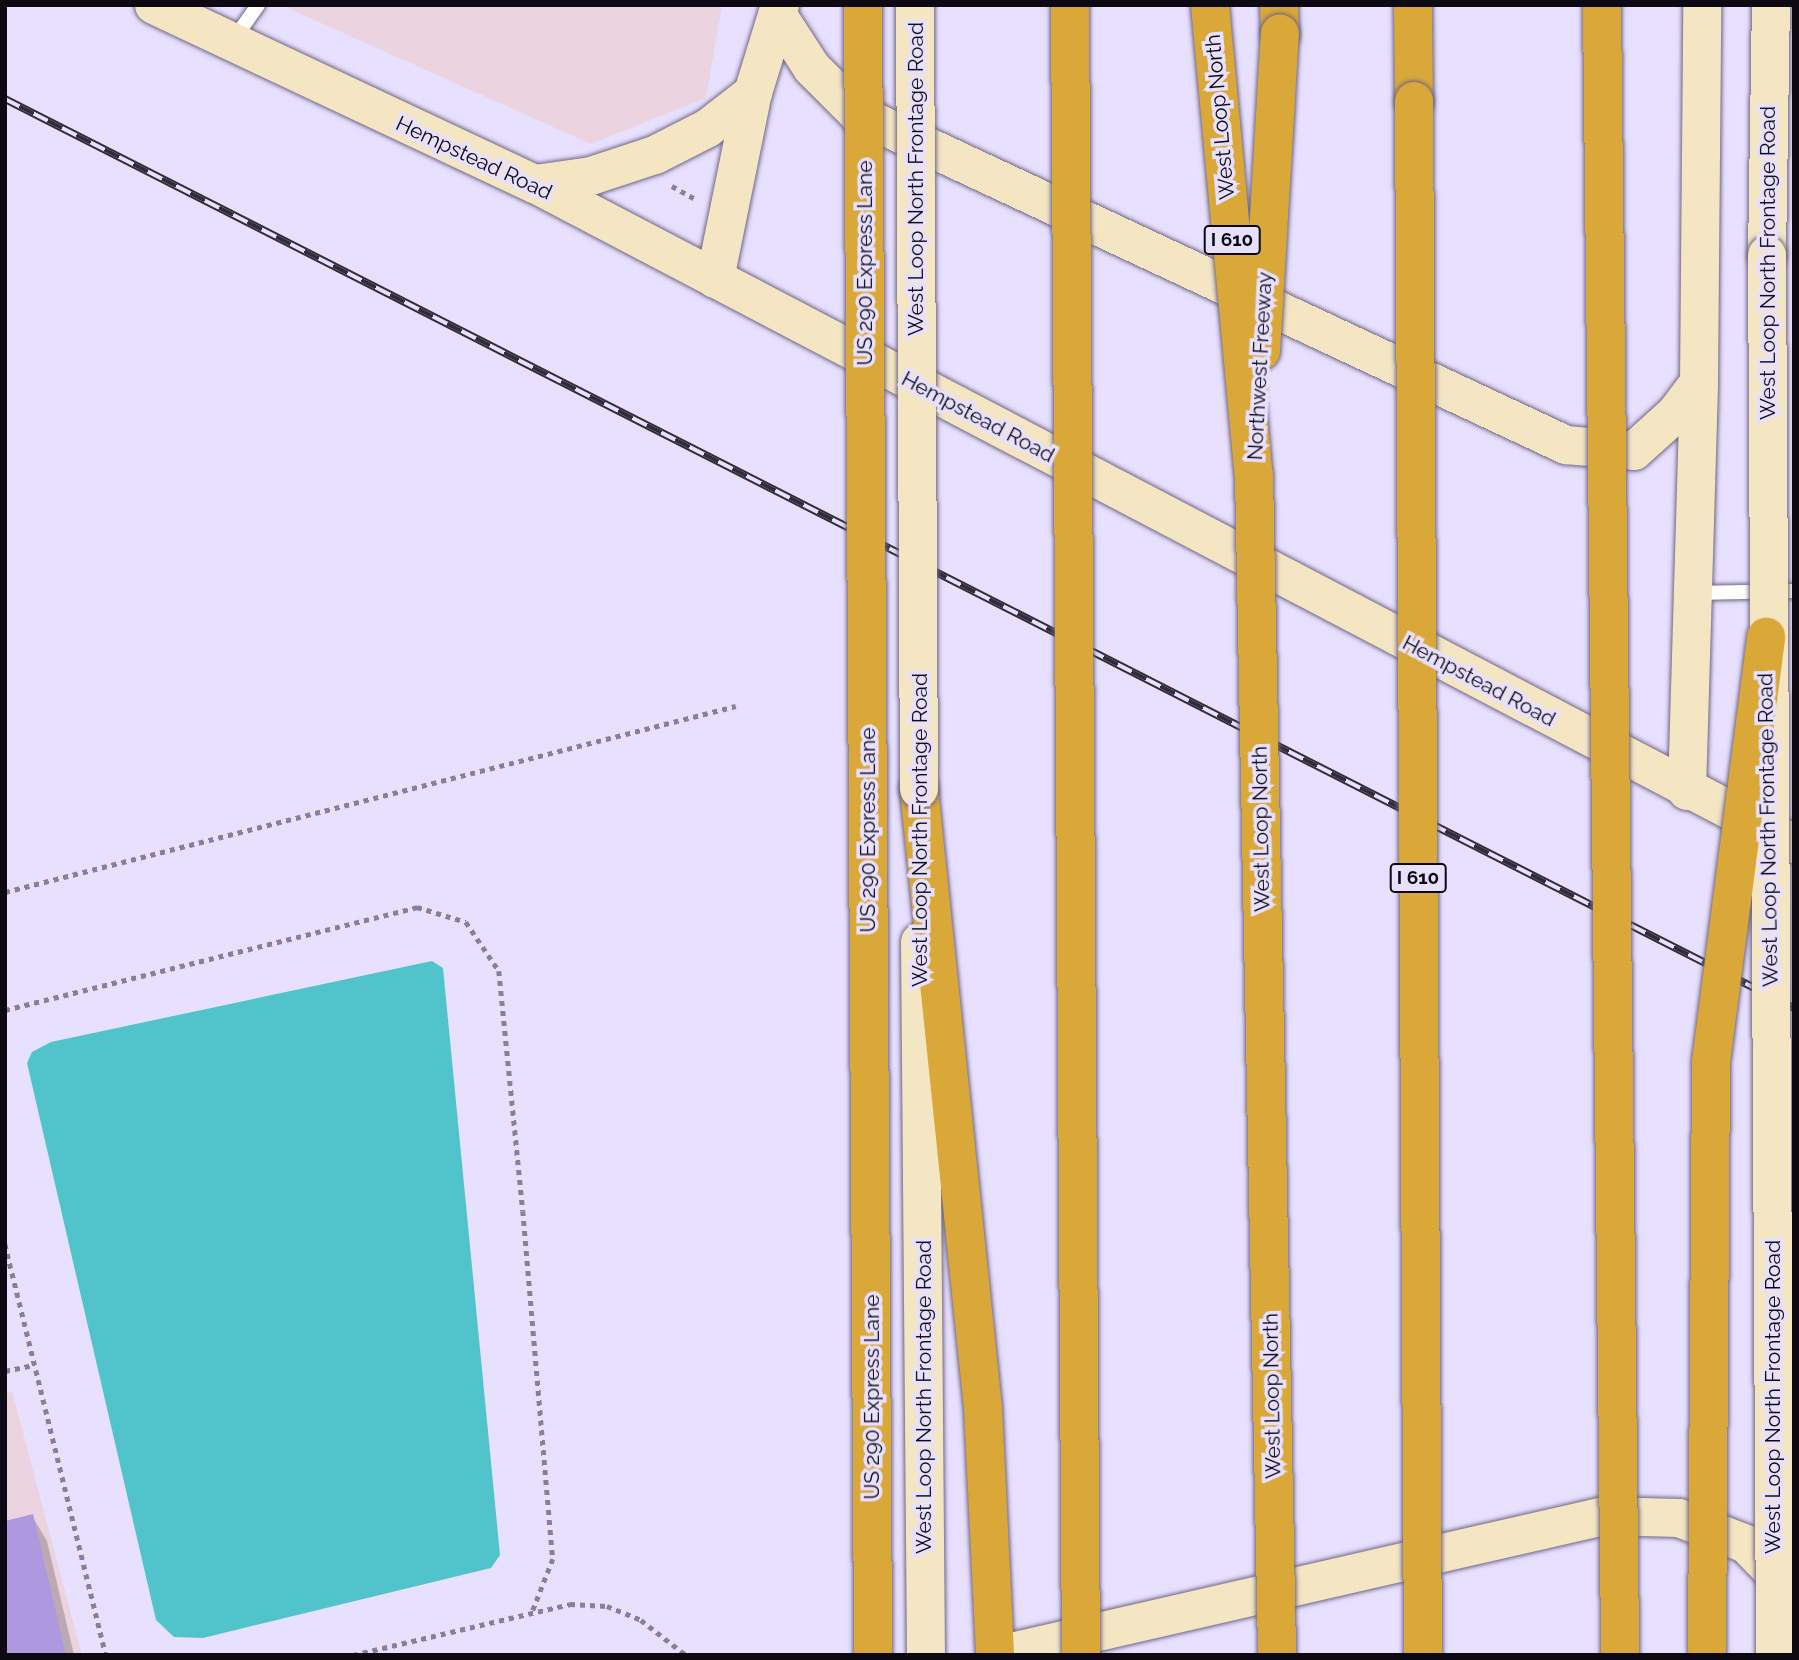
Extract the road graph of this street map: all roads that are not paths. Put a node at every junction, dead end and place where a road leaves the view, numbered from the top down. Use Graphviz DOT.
graph roads {
  1 [pos="154,5"];
  2 [pos="258,5"];
  3 [pos="863,5"];
  4 [pos="915,5"];
  5 [pos="1070,5"];
  6 [pos="1209,5"];
  7 [pos="1413,5"];
  8 [pos="1602,5"];
  9 [pos="1702,5"];
  10 [pos="1771,5"];
  11 [pos="780,11"];
  12 [pos="1280,20"];
  13 [pos="231,43"];
  14 [pos="752,93"];
  15 [pos="535,184"];
  16 [pos="715,279"];
  17 [pos="1699,383"];
  18 [pos="1254,475"];
  19 [pos="1794,591"];
  20 [pos="1693,593"];
  21 [pos="1766,637"];
  22 [pos="919,789"];
  23 [pos="1687,791"];
  24 [pos="1794,844"];
  25 [pos="1794,1594"];
  26 [pos="873,1655"];
  27 [pos="926,1655"];
  28 [pos="997,1655"];
  29 [pos="1081,1655"];
  30 [pos="1277,1655"];
  31 [pos="1423,1655"];
  32 [pos="1620,1655"];
  33 [pos="1707,1655"];
  34 [pos="1775,1655"];
  1 -- 13 [label="main road, Hempstead Road"];
  2 -- 13 [label="lane"];
  3 -- 26 [label="highway, US 290 Express Lane, bridge"];
  4 -- 22 [label="main road, West Loop North Frontage Road, bridge"];
  5 -- 29 [label="highway, bridge"];
  6 -- 18 [label="highway, West Loop North / I 610, bridge"];
  7 -- 31 [label="highway, I 610, bridge"];
  8 -- 32 [label="highway, bridge"];
  9 -- 17 [label="main road"];
  10 -- 21 [label="main road, West Loop North Frontage Road, bridge"];
  11 -- 14 [label="main road"];
  11 -- 17 [label="main road"];
  12 -- 18 [label="highway, Northwest Freeway, bridge"];
  13 -- 15 [label="main road, Hempstead Road"];
  14 -- 15 [label="main road"];
  14 -- 16 [label="main road"];
  15 -- 16 [label="main road, Hempstead Road"];
  16 -- 23 [label="main road, Hempstead Road"];
  17 -- 20 [label="main road"];
  18 -- 30 [label="highway, West Loop North / I 610, bridge"];
  19 -- 20 [label="lane"];
  20 -- 23 [label="main road"];
  21 -- 33 [label="highway, bridge"];
  21 -- 34 [label="main road, West Loop North Frontage Road, bridge"];
  22 -- 27 [label="main road, West Loop North Frontage Road"];
  22 -- 28 [label="highway"];
  23 -- 24 [label="main road, Hempstead Road"];
  25 -- 28 [label="main road"];
}
